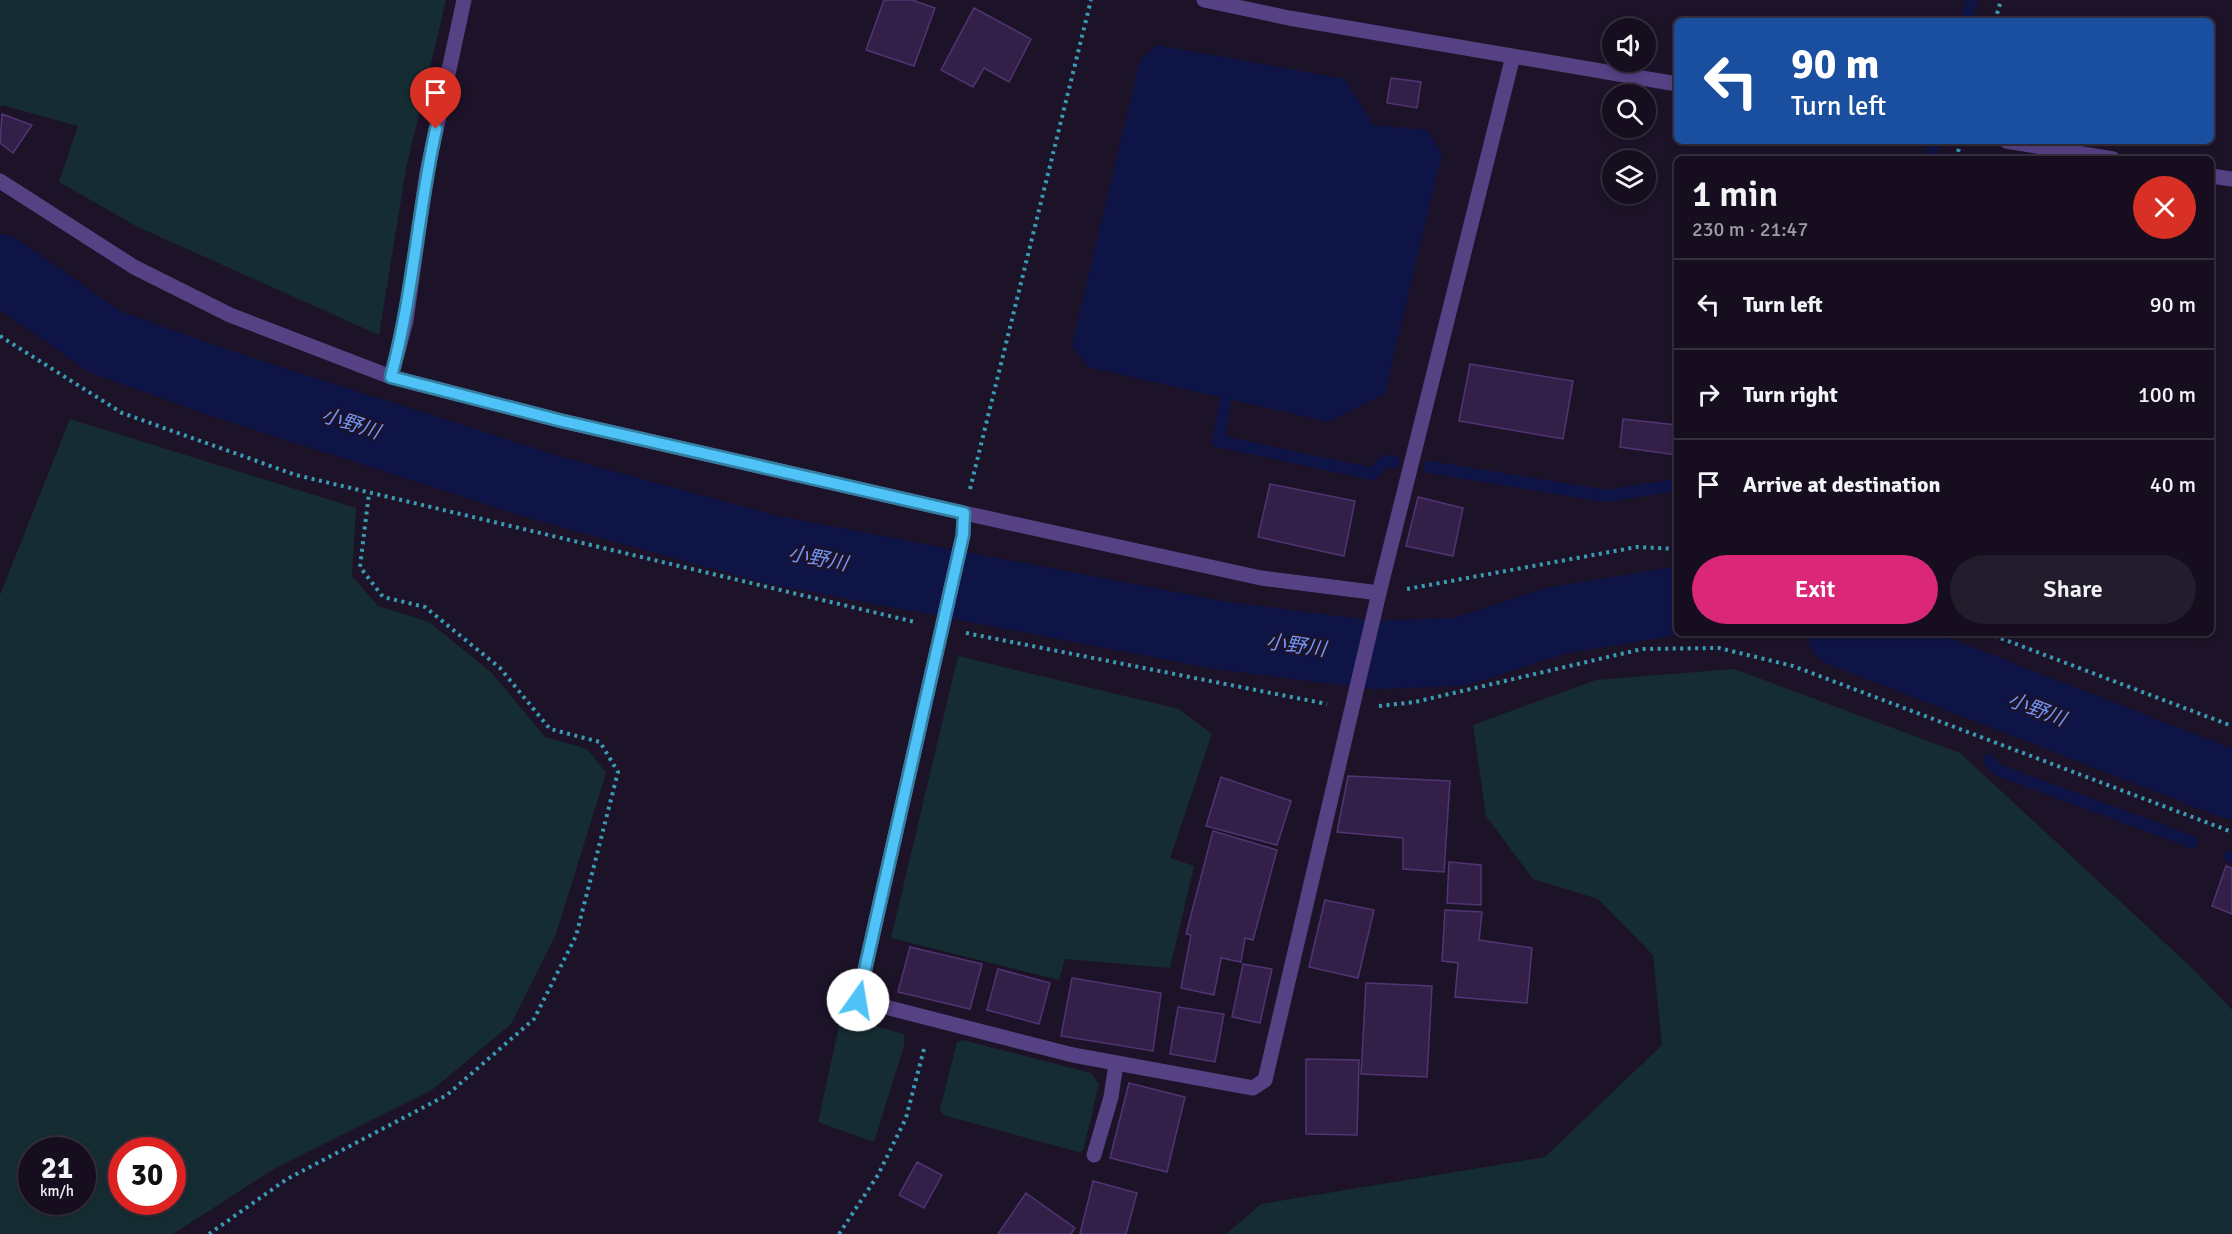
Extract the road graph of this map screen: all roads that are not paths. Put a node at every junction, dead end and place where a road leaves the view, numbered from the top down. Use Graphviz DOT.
graph roads {
  1 [pos="464,0"];
  2 [pos="1204,0"];
  3 [pos="1514,56"];
  4 [pos="1674,83"];
  5 [pos="2024,144"];
  6 [pos="2095,156"];
  7 [pos="2214,176"];
  8 [pos="2232,179"];
  9 [pos="0,181"];
  10 [pos="391,377"];
  11 [pos="964,513"];
  12 [pos="1379,593"];
  13 [pos="1116,1064"];
  14 [pos="1094,1155"];
  1 -- 10 [label="street"];
  2 -- 3 [label="street"];
  3 -- 4 [label="street"];
  3 -- 12 [label="street"];
  5 -- 6 [label="street"];
  7 -- 8 [label="street"];
  9 -- 10 [label="street"];
  10 -- 11 [label="street"];
  11 -- 12 [label="street"];
  11 -- 13 [label="street"];
  12 -- 13 [label="street"];
  13 -- 14 [label="street"];
}
